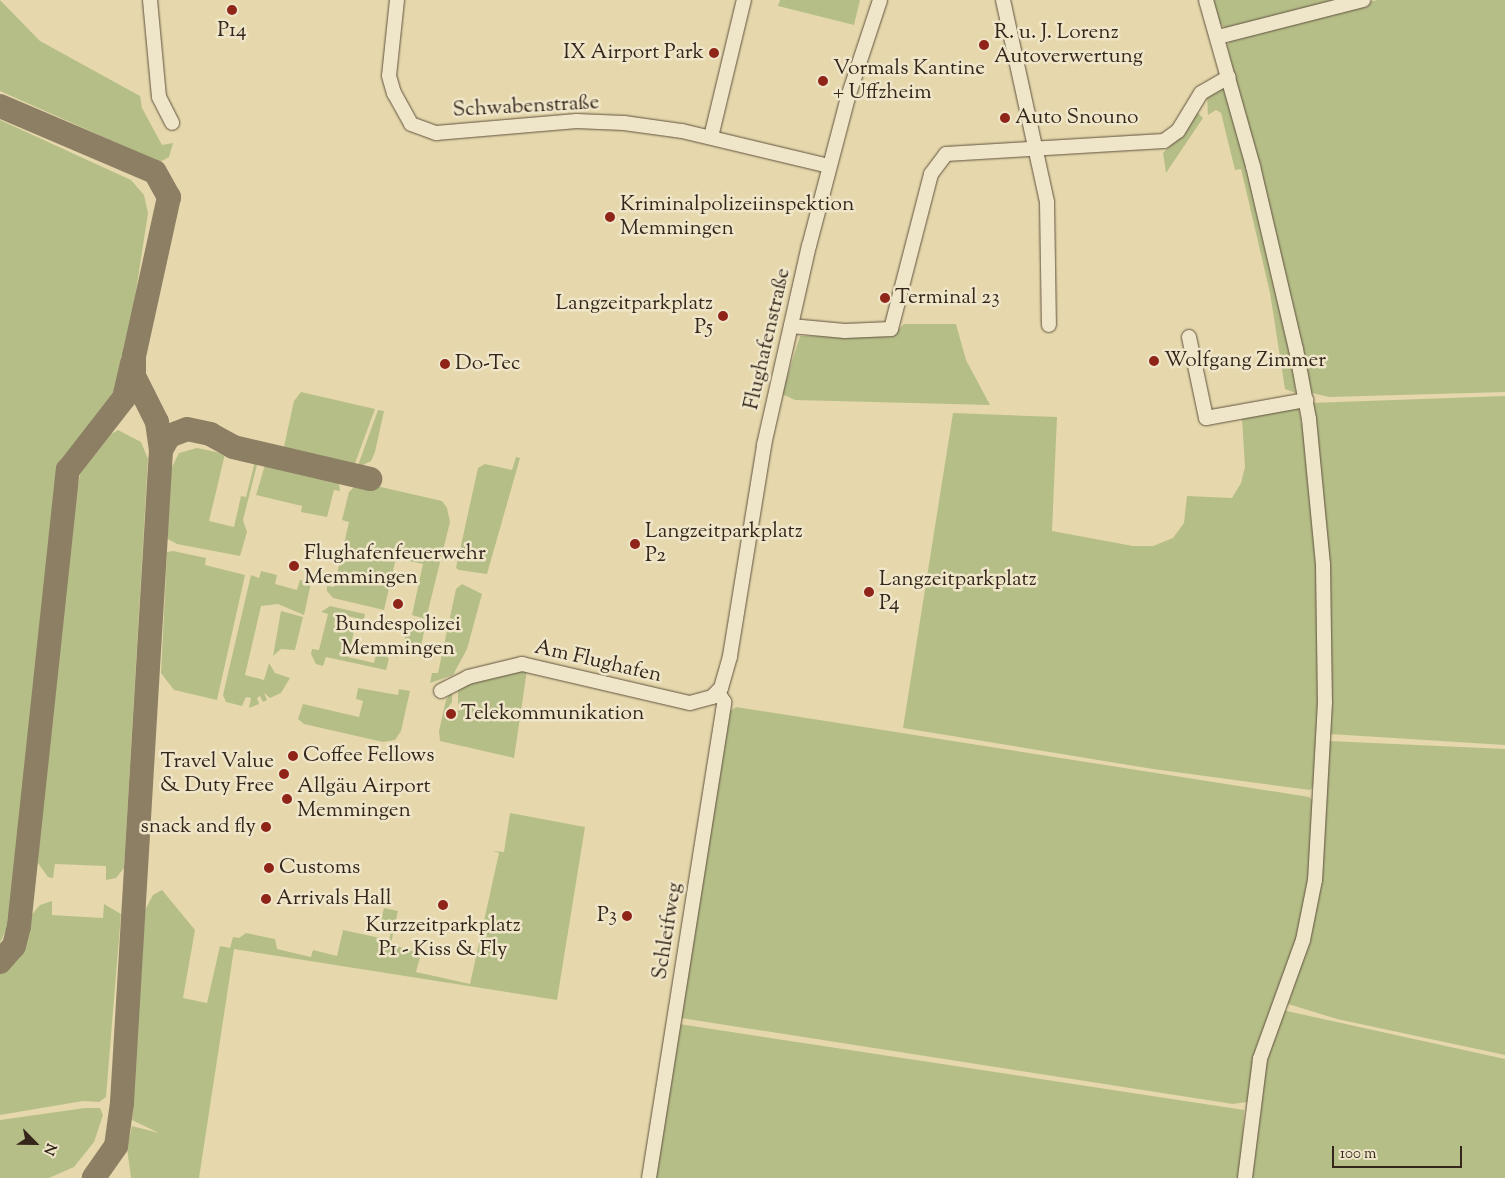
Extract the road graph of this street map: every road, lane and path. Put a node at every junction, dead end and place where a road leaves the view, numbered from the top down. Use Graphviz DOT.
graph roads {
  1 [pos="150,0"];
  2 [pos="396,0"];
  3 [pos="744,0"];
  4 [pos="880,0"];
  5 [pos="1003,0"];
  6 [pos="1206,0"];
  7 [pos="1363,0"];
  8 [pos="1218,37"];
  9 [pos="1229,77"];
  10 [pos="172,123"];
  11 [pos="711,137"];
  12 [pos="1037,150"];
  13 [pos="829,166"];
  14 [pos="1049,325"];
  15 [pos="791,326"];
  16 [pos="1188,337"];
  17 [pos="1306,400"];
  18 [pos="441,692"];
  19 [pos="718,692"];
  20 [pos="650,1178"];
  21 [pos="1245,1178"];
  1 -- 10 [label="street"];
  2 -- 11 [label="street, Schwabenstraße"];
  3 -- 11 [label="street"];
  4 -- 13 [label="street, Flughafenstraße"];
  5 -- 12 [label="street"];
  6 -- 8 [label="street"];
  7 -- 8 [label="street"];
  8 -- 9 [label="street"];
  9 -- 12 [label="street"];
  9 -- 17 [label="street"];
  11 -- 13 [label="street, Schwabenstraße"];
  12 -- 14 [label="street"];
  12 -- 15 [label="street"];
  13 -- 15 [label="street, Flughafenstraße"];
  15 -- 19 [label="street, Flughafenstraße"];
  16 -- 17 [label="street"];
  17 -- 21 [label="street"];
  18 -- 19 [label="street, Am Flughafen"];
  19 -- 20 [label="street, Schleifweg"];
}
